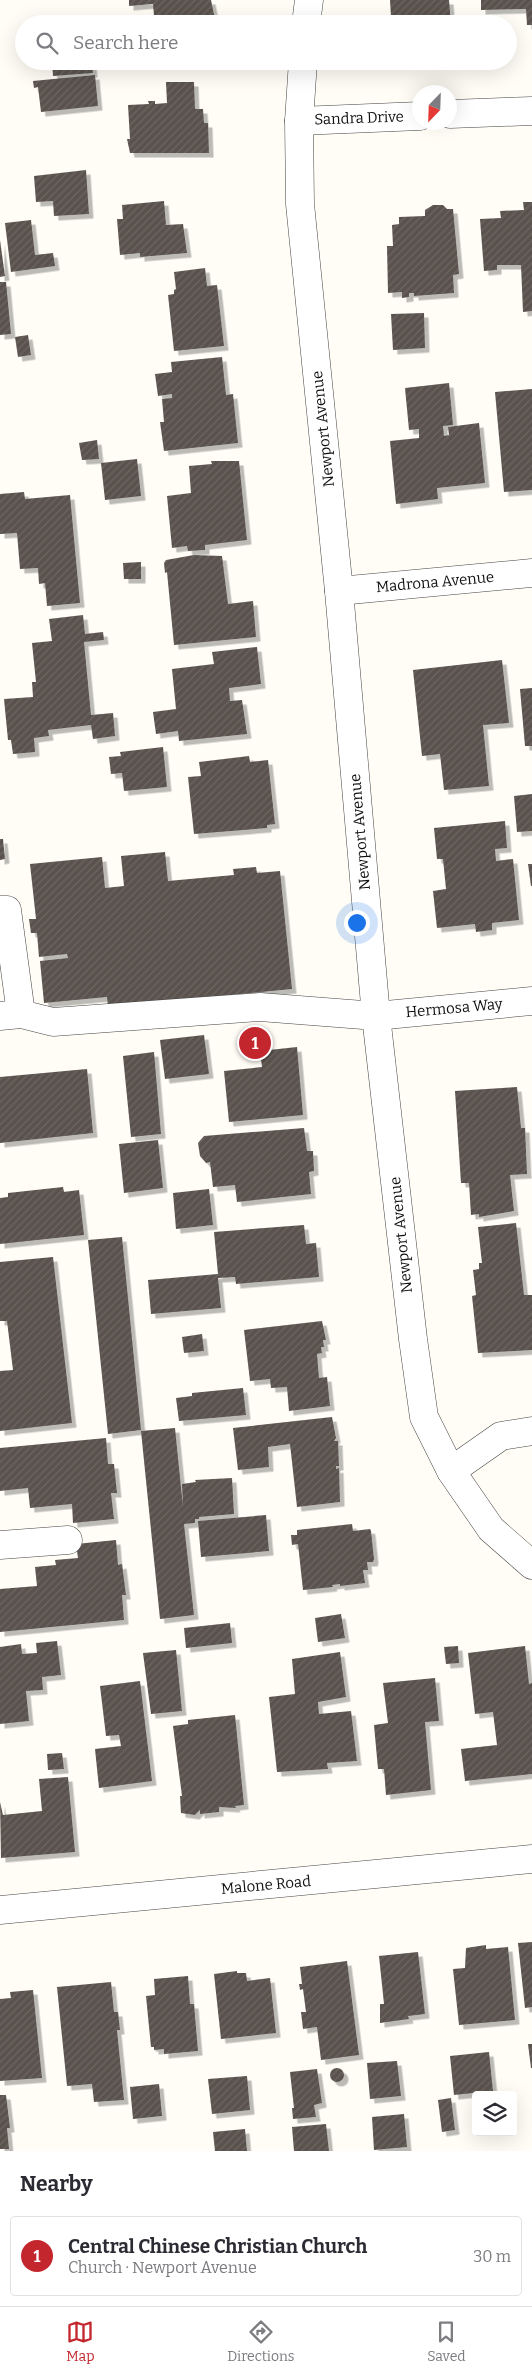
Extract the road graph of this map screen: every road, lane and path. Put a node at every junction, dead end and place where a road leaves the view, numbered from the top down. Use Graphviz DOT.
graph roads {
  1 [pos="308,0"];
  2 [pos="307,15"];
  3 [pos="302,70"];
  4 [pos="532,111"];
  5 [pos="457,114"];
  6 [pos="412,116"];
  7 [pos="299,121"];
  8 [pos="532,573"];
  9 [pos="339,591"];
  10 [pos="0,910"];
  11 [pos="532,1001"];
  12 [pos="11,1015"];
  13 [pos="376,1016"];
  14 [pos="532,1432"];
  15 [pos="451,1471"];
  16 [pos="68,1540"];
  17 [pos="0,1545"];
  18 [pos="532,1565"];
  19 [pos="532,1859"];
  20 [pos="0,1910"];
  1 -- 2 [label="street"];
  3 -- 7 [label="street, Newport Avenue"];
  4 -- 5 [label="street"];
  6 -- 7 [label="street, Sandra Drive"];
  7 -- 9 [label="street, Newport Avenue"];
  8 -- 9 [label="street, Madrona Avenue"];
  9 -- 13 [label="street, Newport Avenue"];
  10 -- 12 [label="street"];
  11 -- 13 [label="street, Hermosa Way"];
  12 -- 13 [label="street, Hermosa Way"];
  13 -- 15 [label="street, Newport Avenue"];
  14 -- 15 [label="street"];
  15 -- 18 [label="street, Newport Avenue"];
  16 -- 17 [label="street"];
  19 -- 20 [label="street, Malone Road"];
}
